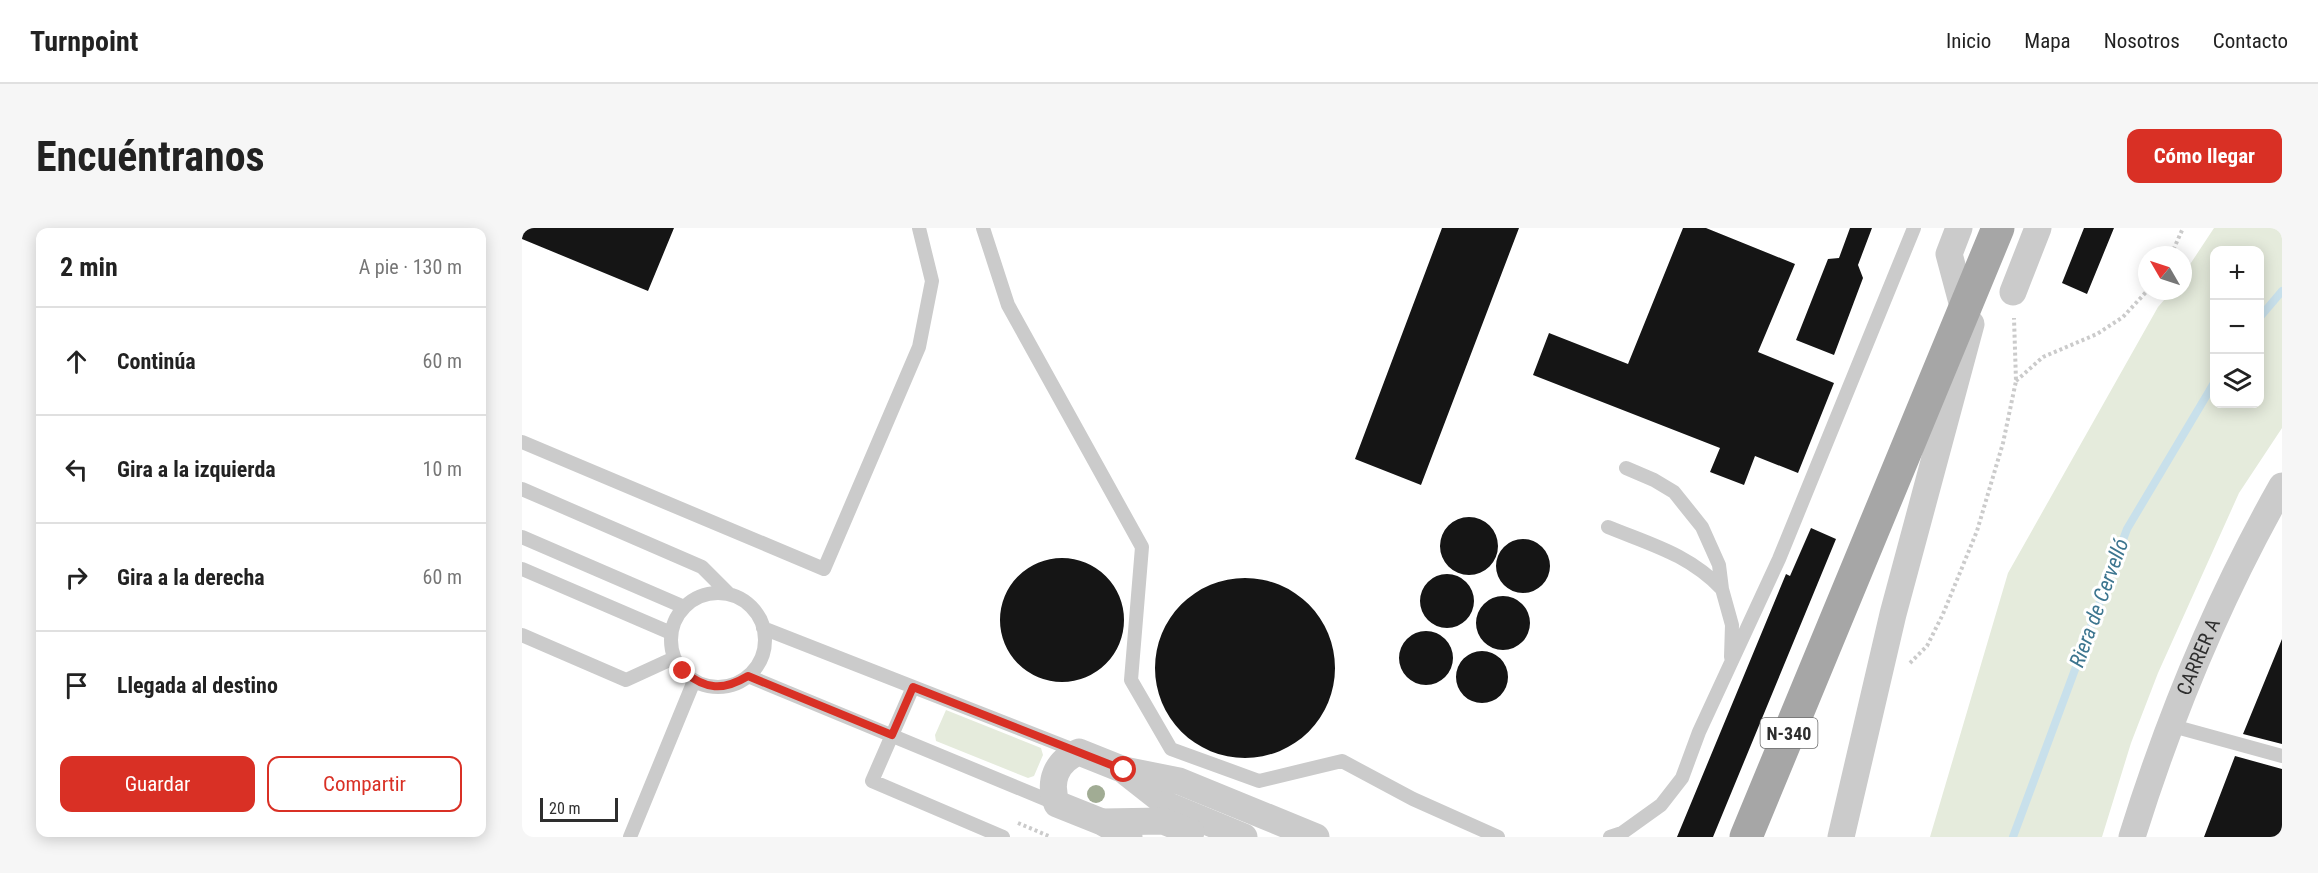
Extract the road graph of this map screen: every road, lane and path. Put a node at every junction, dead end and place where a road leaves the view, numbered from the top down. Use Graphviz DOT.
graph roads {
  1 [pos="919,228"];
  2 [pos="983,228"];
  3 [pos="1914,228"];
  4 [pos="1959,228"];
  5 [pos="2038,228"];
  6 [pos="2183,228"];
  7 [pos="1997,231"];
  8 [pos="2175,246"];
  9 [pos="2013,292"];
  10 [pos="2139,300"];
  11 [pos="1964,310"];
  12 [pos="2016,381"];
  13 [pos="522,442"];
  14 [pos="1626,468"];
  15 [pos="2282,486"];
  16 [pos="522,489"];
  17 [pos="1608,527"];
  18 [pos="522,537"];
  19 [pos="522,569"];
  20 [pos="1722,589"];
  21 [pos="729,594"];
  22 [pos="684,607"];
  23 [pos="763,628"];
  24 [pos="671,633"];
  25 [pos="522,635"];
  26 [pos="674,658"];
  27 [pos="1731,663"];
  28 [pos="748,676"];
  29 [pos="1878,680"];
  30 [pos="694,681"];
  31 [pos="913,687"];
  32 [pos="2169,725"];
  33 [pos="892,735"];
  34 [pos="1079,752"];
  35 [pos="2282,756"];
  36 [pos="1124,770"];
  37 [pos="1057,804"];
  38 [pos="1011,820"];
  39 [pos="1102,822"];
  40 [pos="630,837"];
  41 [pos="1003,837"];
  42 [pos="1051,837"];
  43 [pos="1129,837"];
  44 [pos="1203,837"];
  45 [pos="1245,837"];
  46 [pos="1316,837"];
  47 [pos="1498,837"];
  48 [pos="1610,837"];
  49 [pos="1746,837"];
  50 [pos="1841,837"];
  51 [pos="2132,837"];
  1 -- 13 [label="lane"];
  2 -- 47 [label="lane"];
  3 -- 27 [label="lane"];
  4 -- 11 [label="street"];
  5 -- 9 [label="street"];
  6 -- 8 [label="path"];
  7 -- 11 [label="main road, N-340"];
  7 -- 29 [label="street"];
  9 -- 12 [label="path"];
  10 -- 12 [label="path"];
  11 -- 49 [label="main road, N-340"];
  12 -- 29 [label="path"];
  14 -- 20 [label="lane"];
  15 -- 32 [label="street, CARRER A"];
  16 -- 21 [label="lane"];
  17 -- 20 [label="lane"];
  18 -- 22 [label="lane"];
  19 -- 24 [label="lane"];
  20 -- 27 [label="lane"];
  21 -- 22 [label="lane"];
  21 -- 23 [label="lane"];
  22 -- 24 [label="lane"];
  23 -- 28 [label="lane"];
  23 -- 31 [label="lane"];
  24 -- 26 [label="lane"];
  25 -- 26 [label="lane"];
  26 -- 30 [label="lane"];
  27 -- 48 [label="lane"];
  28 -- 30 [label="lane"];
  28 -- 33 [label="lane"];
  29 -- 50 [label="street"];
  30 -- 40 [label="lane"];
  31 -- 33 [label="lane"];
  31 -- 34 [label="lane"];
  32 -- 35 [label="lane"];
  32 -- 51 [label="street, CARRER A"];
  33 -- 37 [label="lane"];
  33 -- 41 [label="lane"];
  34 -- 36 [label="street"];
  34 -- 37 [label="street"];
  36 -- 45 [label="street"];
  36 -- 46 [label="street"];
  37 -- 39 [label="street"];
  38 -- 42 [label="path"];
  39 -- 43 [label="street"];
  39 -- 44 [label="street"];
}
